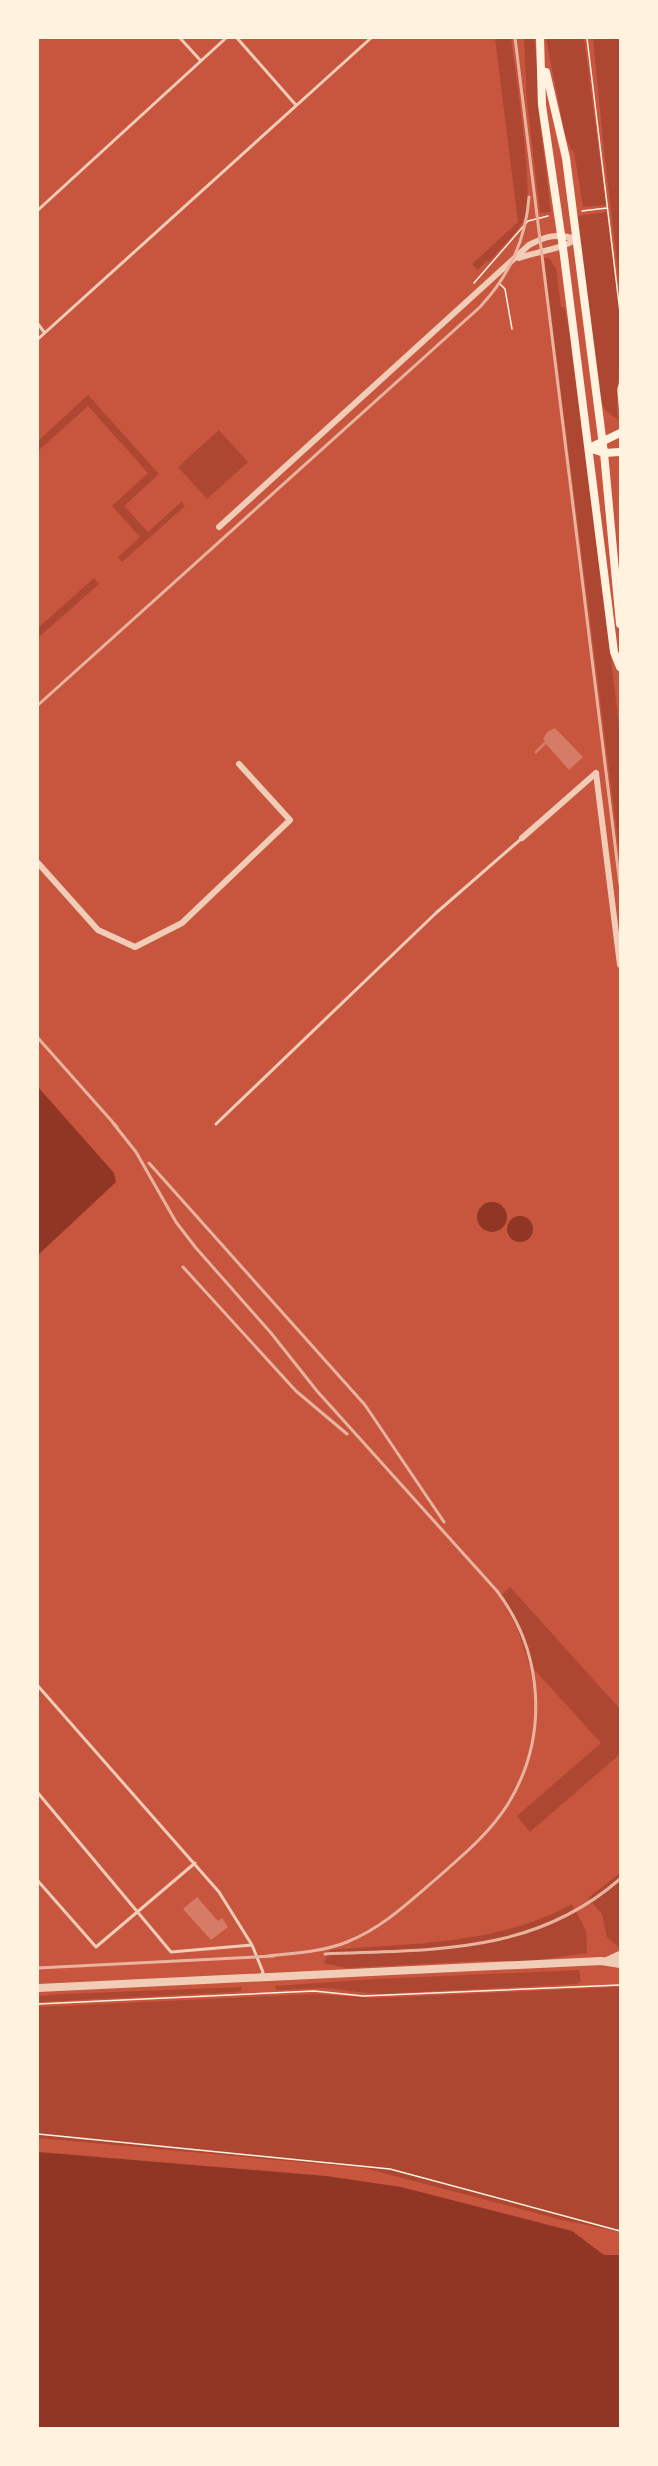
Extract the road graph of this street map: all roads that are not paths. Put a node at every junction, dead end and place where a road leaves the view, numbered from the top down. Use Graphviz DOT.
graph roads {
  1 [pos="180,38"];
  2 [pos="226,38"];
  3 [pos="237,38"];
  4 [pos="371,38"];
  5 [pos="540,38"];
  6 [pos="201,61"];
  7 [pos="543,62"];
  8 [pos="295,104"];
  9 [pos="38,210"];
  10 [pos="560,234"];
  11 [pos="576,238"];
  12 [pos="563,248"];
  13 [pos="518,258"];
  14 [pos="38,324"];
  15 [pos="45,332"];
  16 [pos="38,339"];
  17 [pos="621,433"];
  18 [pos="602,440"];
  19 [pos="589,448"];
  20 [pos="621,452"];
  21 [pos="604,453"];
  22 [pos="219,527"];
  23 [pos="621,624"];
  24 [pos="621,667"];
  25 [pos="239,764"];
  26 [pos="522,838"];
  27 [pos="38,863"];
  28 [pos="621,965"];
  29 [pos="216,1124"];
  30 [pos="38,1686"];
  31 [pos="38,1793"];
  32 [pos="195,1863"];
  33 [pos="38,1881"];
  34 [pos="137,1912"];
  35 [pos="252,1944"];
  36 [pos="621,1955"];
  37 [pos="605,1962"];
  38 [pos="621,1965"];
  39 [pos="260,1978"];
  40 [pos="38,1988"];
  1 -- 6 [label="lane"];
  2 -- 6 [label="lane"];
  3 -- 8 [label="lane"];
  4 -- 8 [label="lane"];
  5 -- 7 [label="main road"];
  6 -- 9 [label="lane"];
  7 -- 10 [label="main road"];
  7 -- 11 [label="main road"];
  8 -- 15 [label="lane"];
  10 -- 11 [label="street"];
  10 -- 12 [label="main road"];
  10 -- 13 [label="street"];
  11 -- 12 [label="street"];
  11 -- 18 [label="main road"];
  12 -- 13 [label="street"];
  12 -- 19 [label="main road"];
  13 -- 22 [label="street"];
  14 -- 15 [label="lane"];
  15 -- 16 [label="lane"];
  17 -- 18 [label="main road"];
  18 -- 19 [label="main road"];
  18 -- 21 [label="main road"];
  19 -- 21 [label="main road"];
  19 -- 24 [label="main road"];
  20 -- 21 [label="main road"];
  21 -- 23 [label="main road"];
  25 -- 27 [label="street"];
  26 -- 28 [label="street"];
  26 -- 29 [label="lane"];
  30 -- 32 [label="lane"];
  31 -- 34 [label="lane"];
  32 -- 34 [label="lane"];
  32 -- 35 [label="lane"];
  33 -- 34 [label="lane"];
  34 -- 35 [label="lane"];
  35 -- 39 [label="lane"];
  36 -- 37 [label="street"];
  37 -- 38 [label="street"];
  37 -- 39 [label="street"];
  39 -- 40 [label="street"];
}
